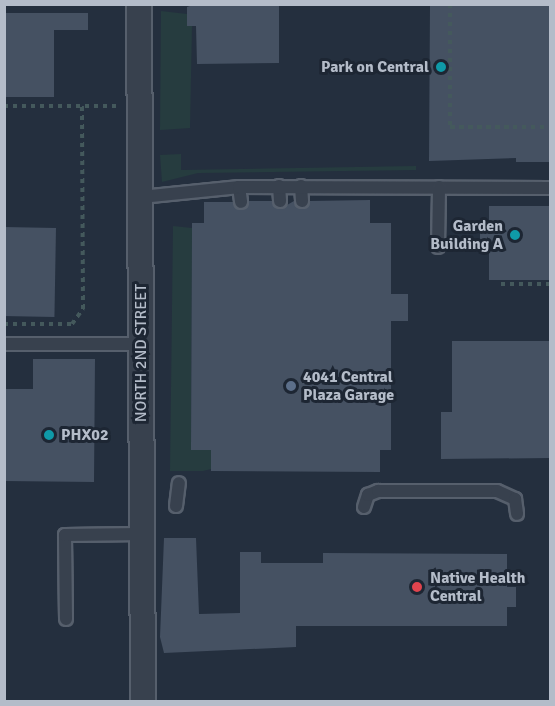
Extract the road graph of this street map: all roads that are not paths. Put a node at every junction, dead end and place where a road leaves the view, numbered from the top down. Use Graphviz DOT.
graph roads {
  1 [pos="139,4"];
  2 [pos="279,186"];
  3 [pos="301,186"];
  4 [pos="239,187"];
  5 [pos="439,187"];
  6 [pos="550,188"];
  7 [pos="141,197"];
  8 [pos="280,201"];
  9 [pos="302,201"];
  10 [pos="241,202"];
  11 [pos="438,247"];
  12 [pos="4,344"];
  13 [pos="141,344"];
  14 [pos="179,483"];
  15 [pos="176,506"];
  16 [pos="364,507"];
  17 [pos="517,514"];
  18 [pos="142,534"];
  19 [pos="66,619"];
  20 [pos="143,702"];
  1 -- 7 [label="street, NORTH 2ND STREET"];
  2 -- 3 [label="lane"];
  2 -- 4 [label="lane"];
  2 -- 8 [label="lane"];
  3 -- 5 [label="lane"];
  3 -- 9 [label="lane"];
  4 -- 7 [label="lane"];
  4 -- 10 [label="lane"];
  5 -- 6 [label="lane"];
  5 -- 11 [label="lane"];
  7 -- 13 [label="street, NORTH 2ND STREET"];
  12 -- 13 [label="lane"];
  13 -- 18 [label="street, NORTH 2ND STREET"];
  14 -- 15 [label="lane"];
  16 -- 17 [label="lane"];
  18 -- 19 [label="lane"];
  18 -- 20 [label="street, NORTH 2ND STREET"];
}
